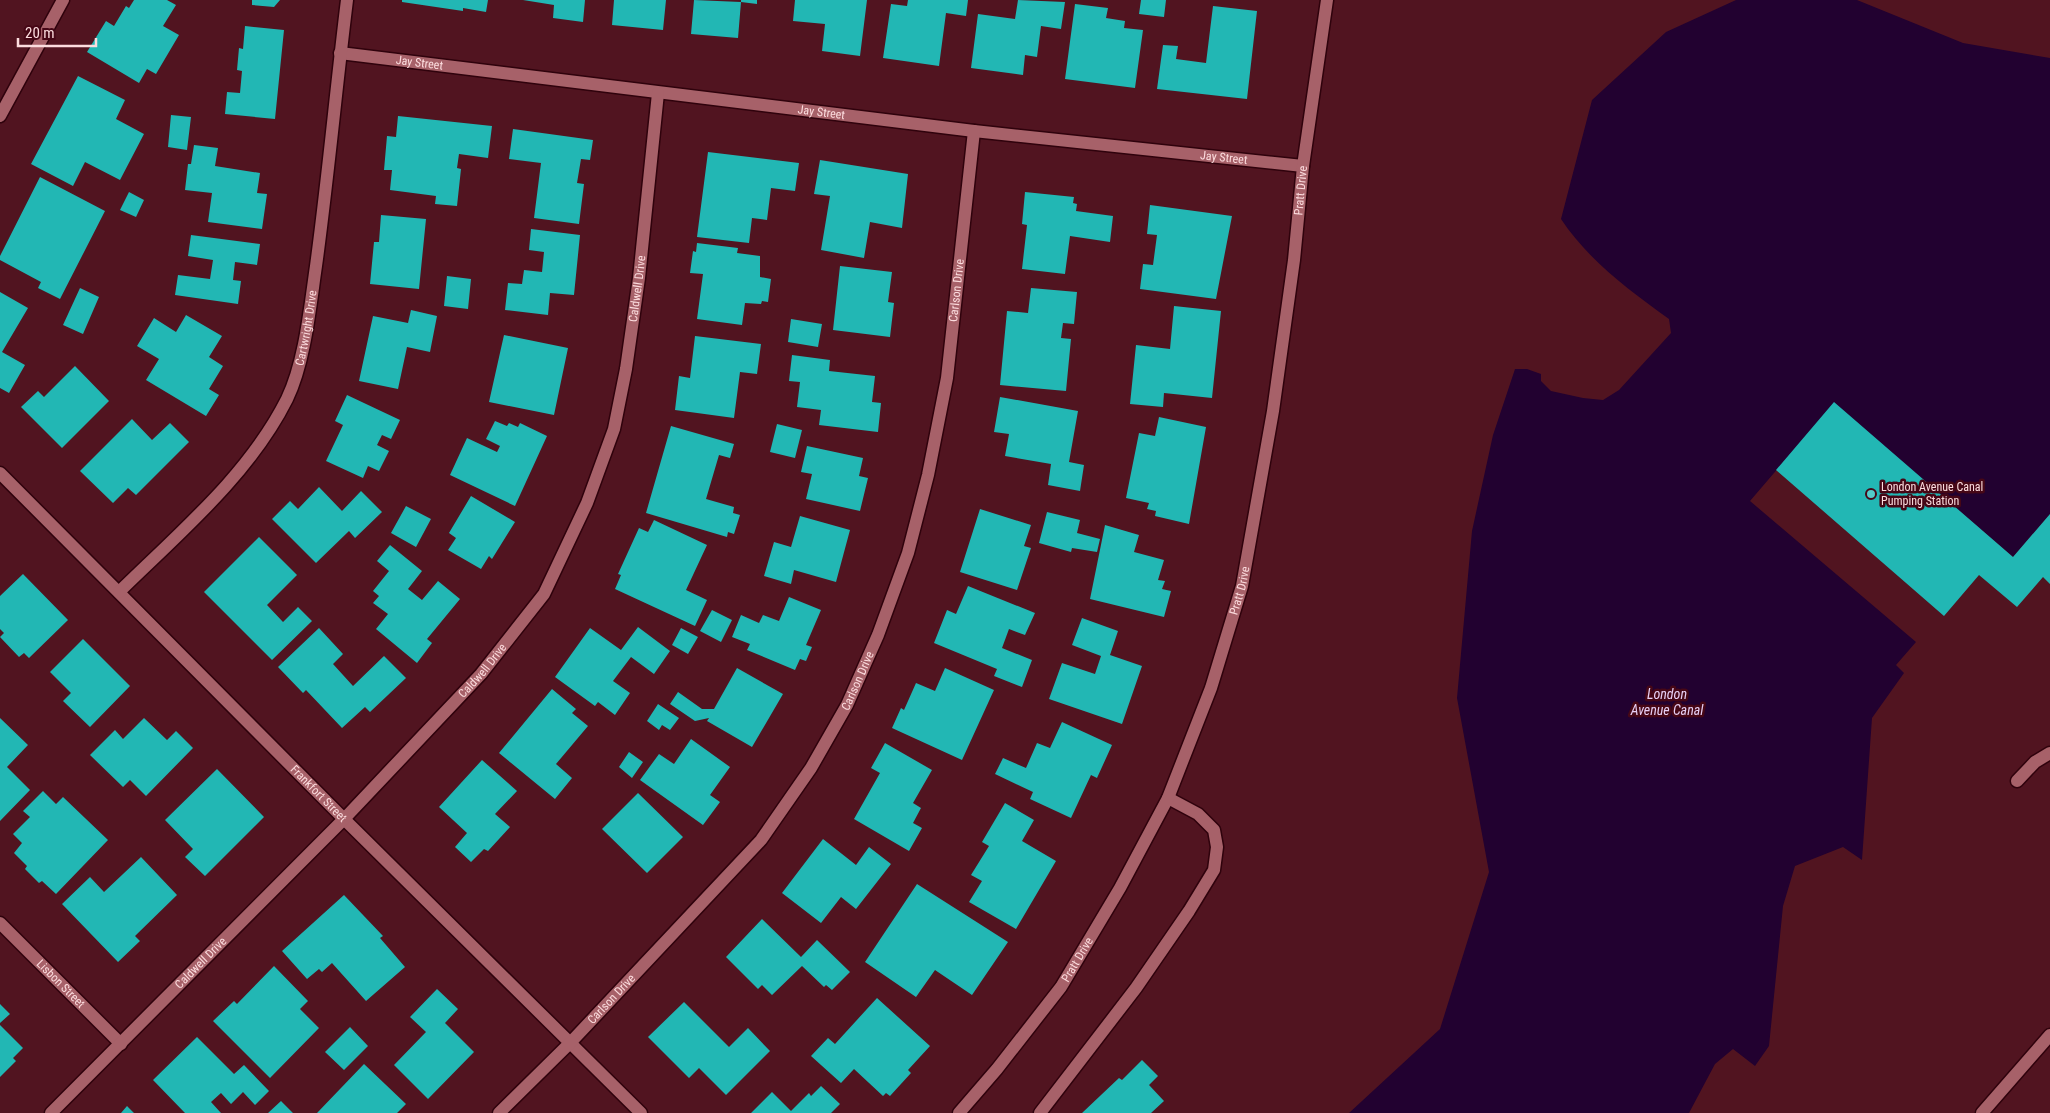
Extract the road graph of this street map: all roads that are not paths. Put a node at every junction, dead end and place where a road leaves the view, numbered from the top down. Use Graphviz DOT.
graph roads {
  1 [pos="62,0"];
  2 [pos="347,0"];
  3 [pos="1327,0"];
  4 [pos="340,54"];
  5 [pos="658,93"];
  6 [pos="0,116"];
  7 [pos="974,131"];
  8 [pos="1303,166"];
  9 [pos="0,473"];
  10 [pos="119,592"];
  11 [pos="2050,753"];
  12 [pos="2017,782"];
  13 [pos="1168,798"];
  14 [pos="344,819"];
  15 [pos="0,923"];
  16 [pos="2050,1035"];
  17 [pos="572,1042"];
  18 [pos="121,1044"];
  19 [pos="51,1113"];
  20 [pos="499,1113"];
  21 [pos="641,1113"];
  22 [pos="959,1113"];
  23 [pos="1040,1113"];
  24 [pos="1982,1113"];
  1 -- 6 [label="street"];
  2 -- 4 [label="street, Cartwright Drive"];
  3 -- 8 [label="street, Pratt Drive"];
  4 -- 5 [label="street, Jay Street"];
  4 -- 10 [label="street, Cartwright Drive"];
  5 -- 7 [label="street, Jay Street"];
  5 -- 14 [label="street, Caldwell Drive"];
  7 -- 8 [label="street, Jay Street"];
  7 -- 17 [label="street, Carlson Drive"];
  8 -- 13 [label="street, Pratt Drive"];
  9 -- 10 [label="street, Frankfort Street"];
  10 -- 14 [label="street, Frankfort Street"];
  11 -- 12 [label="street"];
  13 -- 22 [label="street, Pratt Drive"];
  13 -- 23 [label="street"];
  14 -- 17 [label="street, Frankfort Street"];
  14 -- 18 [label="street, Caldwell Drive"];
  15 -- 18 [label="street, Lisbon Street"];
  16 -- 24 [label="street"];
  17 -- 20 [label="street, Carlson Drive"];
  17 -- 21 [label="street, Frankfort Street"];
  18 -- 19 [label="street, Caldwell Drive"];
}
